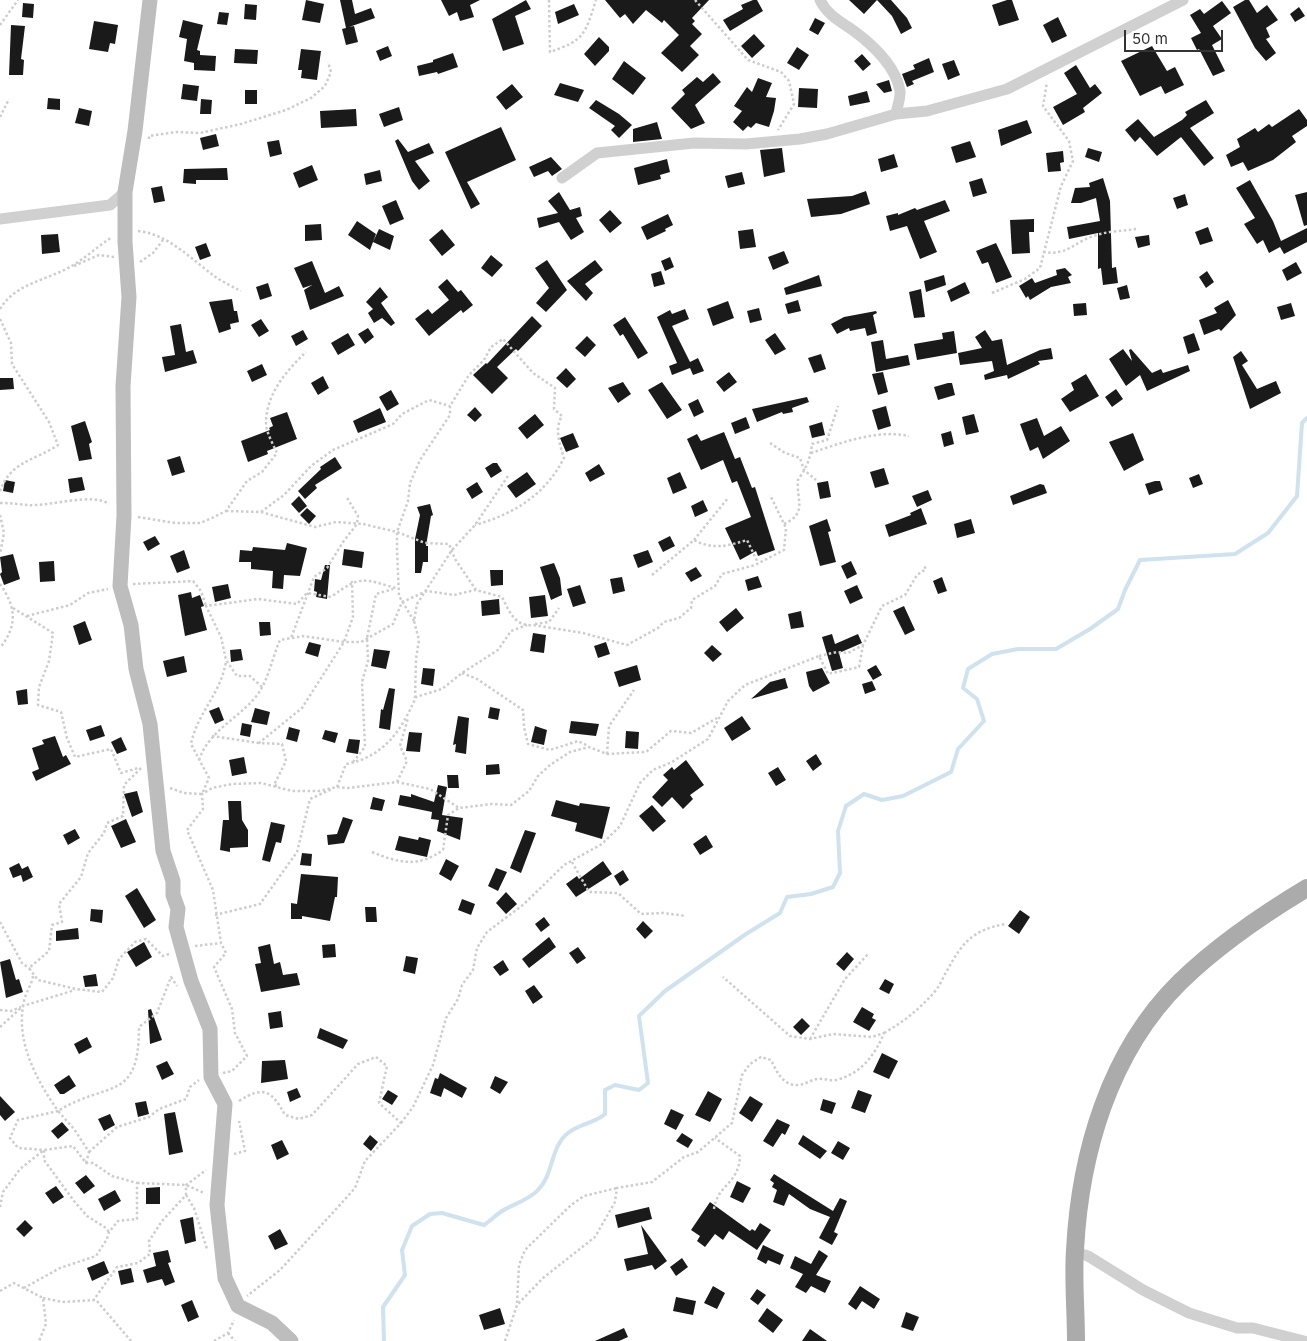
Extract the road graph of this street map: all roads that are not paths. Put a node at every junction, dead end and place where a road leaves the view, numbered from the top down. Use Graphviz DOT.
graph roads {
  1 [pos="150,0"];
  2 [pos="820,0"];
  3 [pos="1183,0"];
  4 [pos="896,114"];
  5 [pos="562,178"];
  6 [pos="125,192"];
  7 [pos="0,219"];
  8 [pos="1307,888"];
  9 [pos="1075,1252"];
  10 [pos="291,1341"];
  11 [pos="1076,1341"];
  12 [pos="1304,1341"];
  1 -- 6 [label="street"];
  2 -- 4 [label="street"];
  3 -- 4 [label="street"];
  4 -- 5 [label="street"];
  6 -- 7 [label="street"];
  6 -- 10 [label="street"];
  8 -- 9 [label="main road"];
  9 -- 11 [label="main road"];
  9 -- 12 [label="street"];
}
